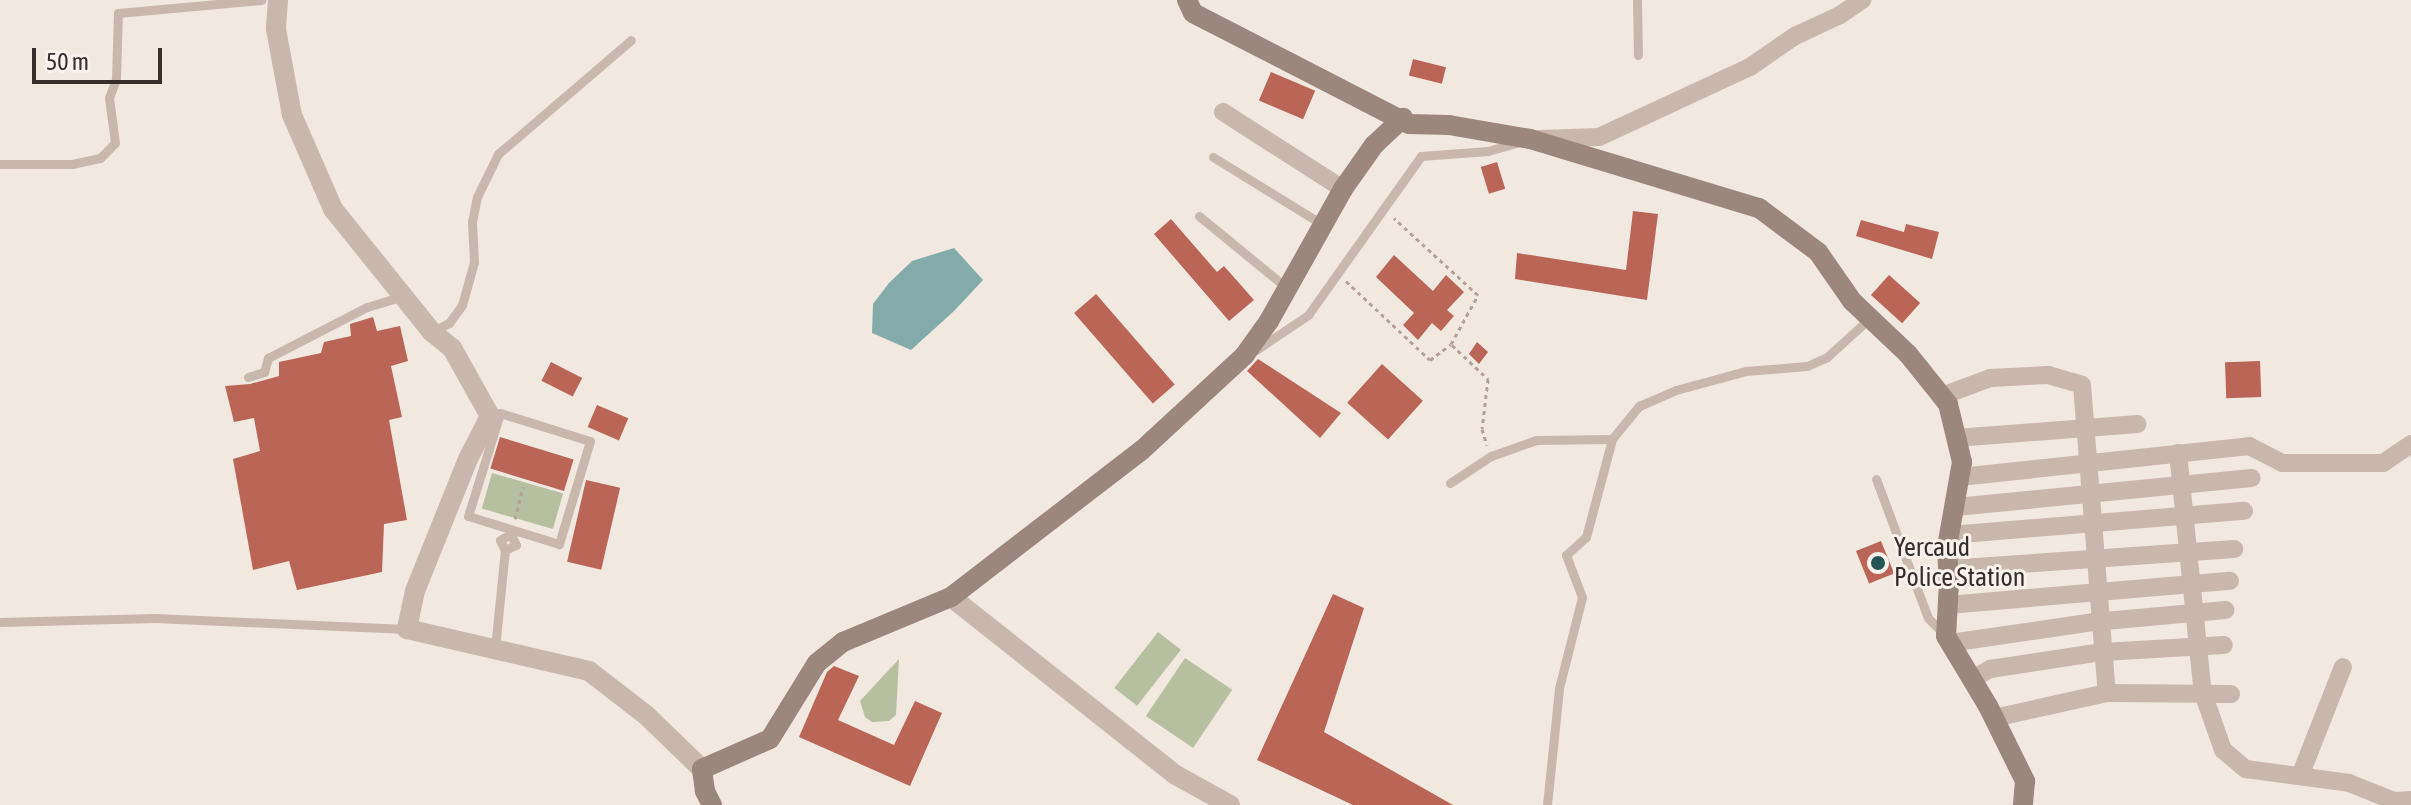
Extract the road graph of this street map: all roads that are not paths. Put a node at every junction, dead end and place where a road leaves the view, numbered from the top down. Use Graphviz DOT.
graph roads {
  1 [pos="261,0"];
  2 [pos="278,0"];
  3 [pos="1187,0"];
  4 [pos="1637,0"];
  5 [pos="1862,0"];
  6 [pos="631,40"];
  7 [pos="1638,55"];
  8 [pos="1223,112"];
  9 [pos="1403,118"];
  10 [pos="1530,139"];
  11 [pos="1213,157"];
  12 [pos="0,164"];
  13 [pos="1343,189"];
  14 [pos="1199,216"];
  15 [pos="1322,224"];
  16 [pos="1287,288"];
  17 [pos="403,296"];
  18 [pos="1870,318"];
  19 [pos="432,332"];
  20 [pos="1244,356"];
  21 [pos="248,377"];
  22 [pos="1942,396"];
  23 [pos="2137,424"];
  24 [pos="2084,428"];
  25 [pos="1956,438"];
  26 [pos="1612,439"];
  27 [pos="2411,444"];
  28 [pos="2178,453"];
  29 [pos="2086,463"];
  30 [pos="1960,477"];
  31 [pos="2252,478"];
  32 [pos="1876,479"];
  33 [pos="1450,483"];
  34 [pos="2181,485"];
  35 [pos="2089,494"];
  36 [pos="1956,507"];
  37 [pos="2244,511"];
  38 [pos="2184,516"];
  39 [pos="2092,524"];
  40 [pos="497,525"];
  41 [pos="528,535"];
  42 [pos="1950,535"];
  43 [pos="502,537"];
  44 [pos="516,542"];
  45 [pos="2234,549"];
  46 [pos="505,550"];
  47 [pos="2188,552"];
  48 [pos="2095,559"];
  49 [pos="1948,569"];
  50 [pos="2230,581"];
  51 [pos="2192,584"];
  52 [pos="2098,592"];
  53 [pos="951,597"];
  54 [pos="1948,605"];
  55 [pos="2225,610"];
  56 [pos="2195,612"];
  57 [pos="2100,621"];
  58 [pos="0,622"];
  59 [pos="407,629"];
  60 [pos="1948,640"];
  61 [pos="2224,645"];
  62 [pos="2198,647"];
  63 [pos="495,648"];
  64 [pos="2103,652"];
  65 [pos="2343,667"];
  66 [pos="1972,679"];
  67 [pos="2107,693"];
  68 [pos="2203,693"];
  69 [pos="2231,694"];
  70 [pos="1994,718"];
  71 [pos="702,769"];
  72 [pos="2300,776"];
  73 [pos="2411,800"];
  74 [pos="712,805"];
  75 [pos="1230,805"];
  76 [pos="1547,805"];
  77 [pos="2023,805"];
  1 -- 12 [label="lane"];
  2 -- 17 [label="street"];
  3 -- 9 [label="main road"];
  4 -- 7 [label="lane"];
  5 -- 10 [label="street"];
  6 -- 19 [label="lane"];
  8 -- 13 [label="street"];
  9 -- 10 [label="main road"];
  9 -- 13 [label="main road"];
  10 -- 18 [label="main road"];
  10 -- 20 [label="lane"];
  11 -- 15 [label="lane"];
  13 -- 15 [label="main road"];
  14 -- 16 [label="lane"];
  15 -- 16 [label="main road"];
  16 -- 20 [label="main road"];
  17 -- 19 [label="street"];
  17 -- 21 [label="lane"];
  18 -- 22 [label="main road"];
  18 -- 26 [label="lane"];
  19 -- 59 [label="street"];
  20 -- 53 [label="main road"];
  22 -- 24 [label="street"];
  22 -- 25 [label="main road"];
  23 -- 24 [label="street"];
  24 -- 25 [label="street"];
  24 -- 29 [label="street"];
  25 -- 30 [label="main road"];
  26 -- 33 [label="lane"];
  26 -- 76 [label="lane"];
  27 -- 28 [label="street"];
  28 -- 29 [label="street"];
  28 -- 34 [label="street"];
  29 -- 30 [label="street"];
  29 -- 35 [label="street"];
  30 -- 36 [label="main road"];
  31 -- 34 [label="street"];
  32 -- 60 [label="lane"];
  34 -- 35 [label="street"];
  34 -- 38 [label="street"];
  35 -- 36 [label="street"];
  35 -- 39 [label="street"];
  36 -- 42 [label="main road"];
  37 -- 38 [label="street"];
  38 -- 39 [label="street"];
  38 -- 47 [label="street"];
  39 -- 42 [label="street"];
  39 -- 48 [label="street"];
  40 -- 41 [label="lane"];
  40 -- 41 [label="lane"];
  40 -- 43 [label="lane"];
  41 -- 44 [label="lane"];
  42 -- 49 [label="main road"];
  43 -- 44 [label="lane"];
  43 -- 46 [label="lane"];
  44 -- 46 [label="lane"];
  45 -- 47 [label="street"];
  46 -- 63 [label="lane"];
  47 -- 48 [label="street"];
  47 -- 51 [label="street"];
  48 -- 49 [label="street"];
  48 -- 52 [label="street"];
  49 -- 54 [label="main road"];
  50 -- 51 [label="street"];
  51 -- 52 [label="street"];
  51 -- 56 [label="street"];
  52 -- 54 [label="street"];
  52 -- 57 [label="street"];
  53 -- 71 [label="main road"];
  53 -- 75 [label="street"];
  54 -- 60 [label="main road"];
  55 -- 56 [label="street"];
  56 -- 57 [label="street"];
  56 -- 62 [label="street"];
  57 -- 60 [label="street"];
  57 -- 64 [label="street"];
  58 -- 59 [label="lane"];
  59 -- 63 [label="street"];
  60 -- 66 [label="main road"];
  61 -- 62 [label="street"];
  62 -- 64 [label="street"];
  62 -- 68 [label="street"];
  63 -- 71 [label="street"];
  64 -- 66 [label="street"];
  64 -- 67 [label="street"];
  65 -- 72 [label="street"];
  66 -- 70 [label="main road"];
  67 -- 68 [label="street"];
  67 -- 70 [label="street"];
  68 -- 69 [label="street"];
  68 -- 72 [label="street"];
  70 -- 77 [label="main road"];
  71 -- 74 [label="main road"];
  72 -- 73 [label="street"];
}
